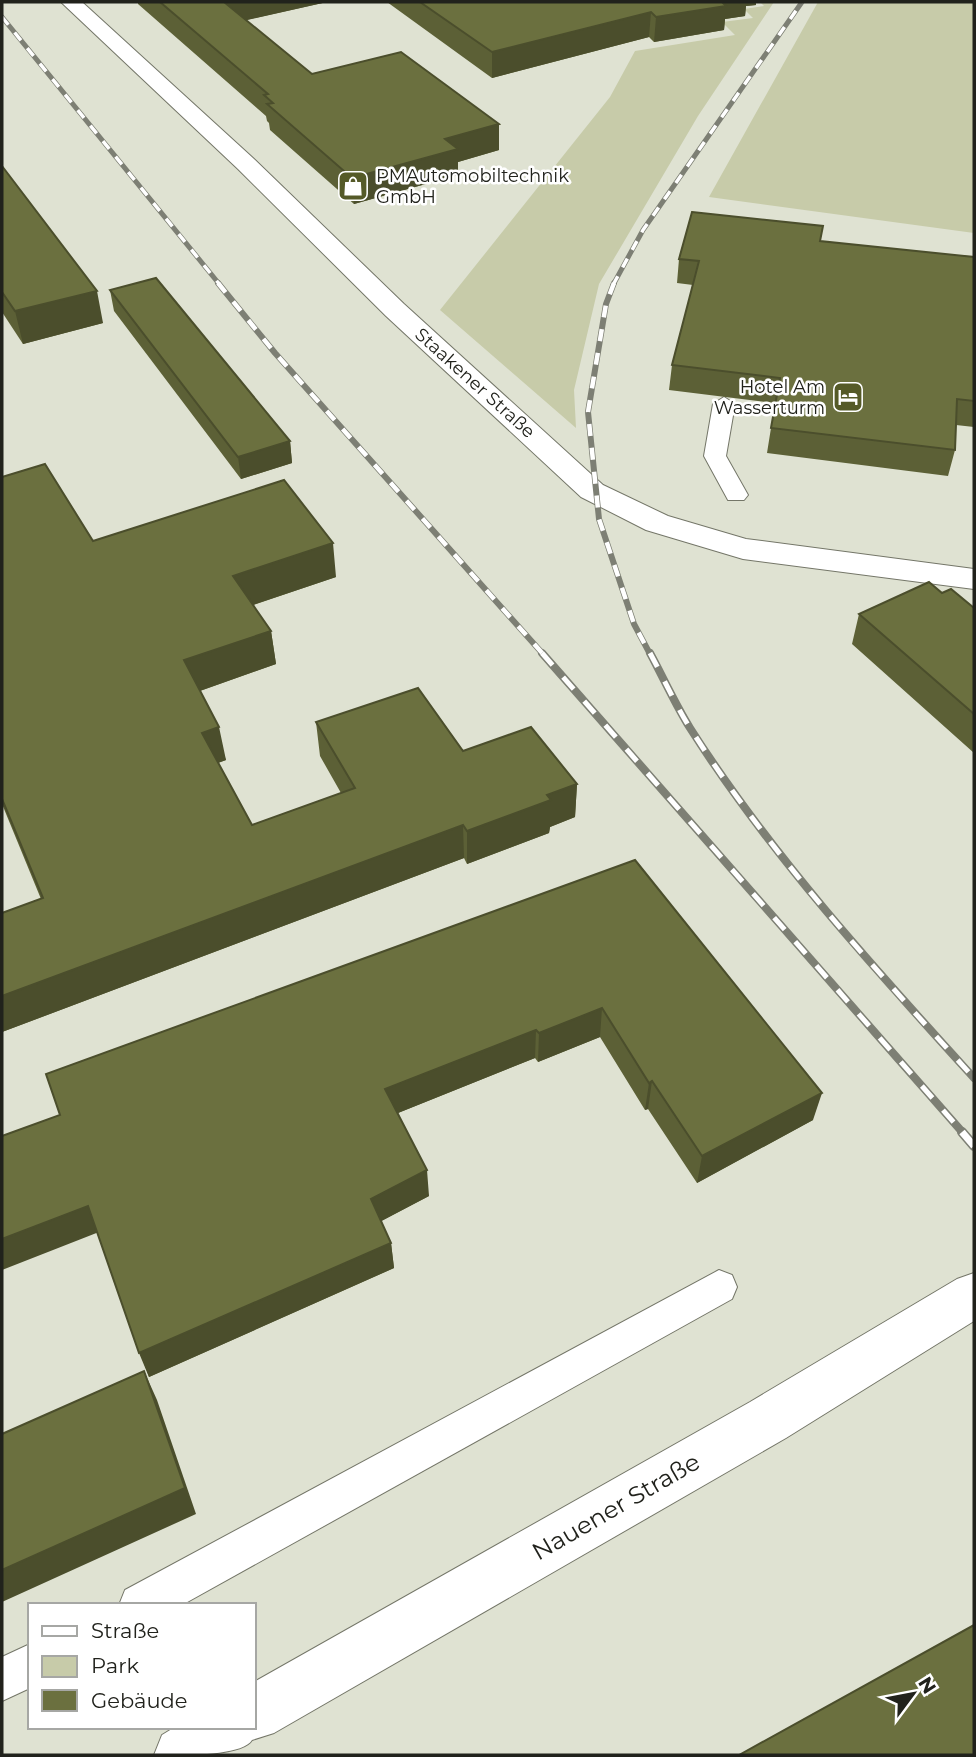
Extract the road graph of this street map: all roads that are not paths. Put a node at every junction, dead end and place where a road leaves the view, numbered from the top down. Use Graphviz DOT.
graph roads {
  1 [pos="71,2"];
  2 [pos="724,404"];
  3 [pos="736,495"];
  4 [pos="974,579"];
  5 [pos="719,1287"];
  6 [pos="974,1295"];
  7 [pos="144,1603"];
  8 [pos="28,1666"];
  9 [pos="2,1680"];
  10 [pos="256,1712"];
  11 [pos="226,1729"];
  12 [pos="182,1755"];
  1 -- 4 [label="street, Staakener Straße"];
  2 -- 3 [label="lane"];
  5 -- 7 [label="lane"];
  6 -- 10 [label="street, Nauener Straße"];
  8 -- 9 [label="lane"];
  11 -- 12 [label="street"];
}
